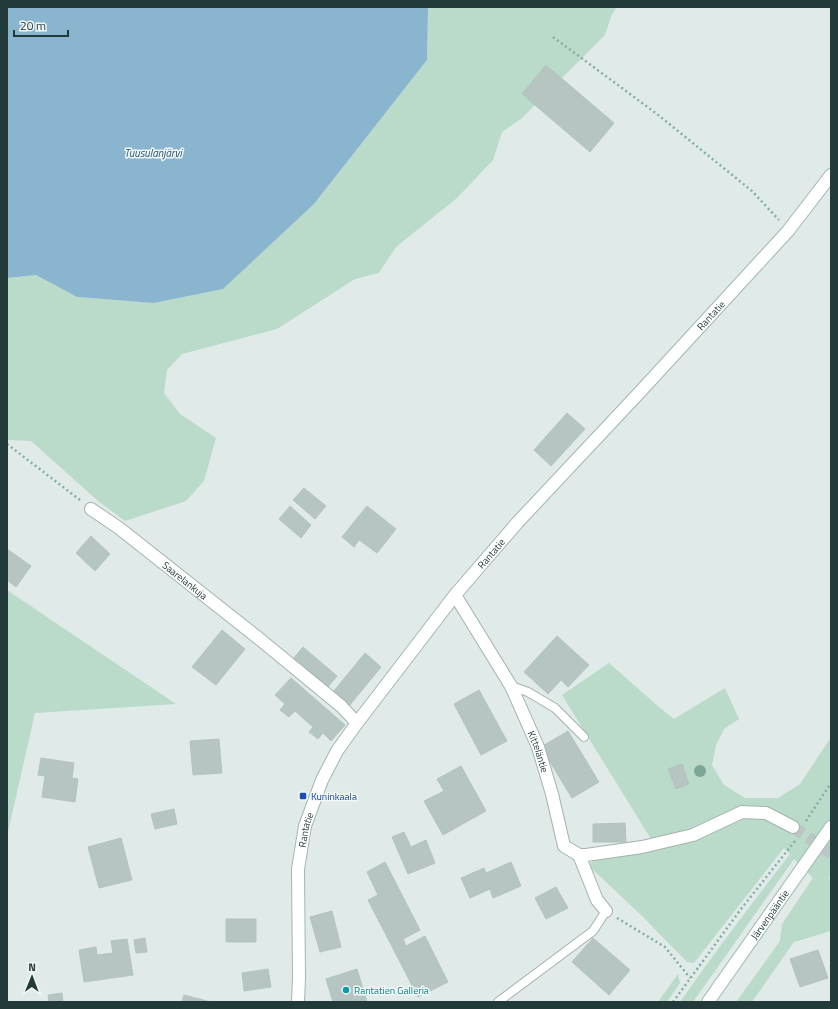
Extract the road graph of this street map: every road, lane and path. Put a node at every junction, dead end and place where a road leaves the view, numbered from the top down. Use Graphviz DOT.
graph roads {
  1 [pos="553,37"];
  2 [pos="831,175"];
  3 [pos="788,231"];
  4 [pos="7,444"];
  5 [pos="91,509"];
  6 [pos="455,595"];
  7 [pos="511,686"];
  8 [pos="357,723"];
  9 [pos="584,737"];
  10 [pos="831,783"];
  11 [pos="798,825"];
  12 [pos="831,828"];
  13 [pos="796,839"];
  14 [pos="579,855"];
  15 [pos="606,911"];
  16 [pos="690,978"];
  17 [pos="298,1002"];
  18 [pos="498,1002"];
  19 [pos="673,1002"];
  20 [pos="708,1002"];
  1 -- 3 [label="path"];
  2 -- 3 [label="street, Rantatie"];
  3 -- 6 [label="street, Rantatie"];
  4 -- 5 [label="path"];
  5 -- 8 [label="street, Saarelankuja"];
  6 -- 7 [label="street, Kitteläntie"];
  6 -- 8 [label="street, Rantatie"];
  7 -- 9 [label="lane"];
  7 -- 14 [label="street, Kitteläntie"];
  8 -- 17 [label="street, Rantatie"];
  10 -- 11 [label="path"];
  11 -- 14 [label="street"];
  12 -- 20 [label="street, Järvenpääntie"];
  13 -- 16 [label="path"];
  14 -- 15 [label="street"];
  15 -- 16 [label="path"];
  15 -- 18 [label="lane"];
  16 -- 19 [label="path"];
}
